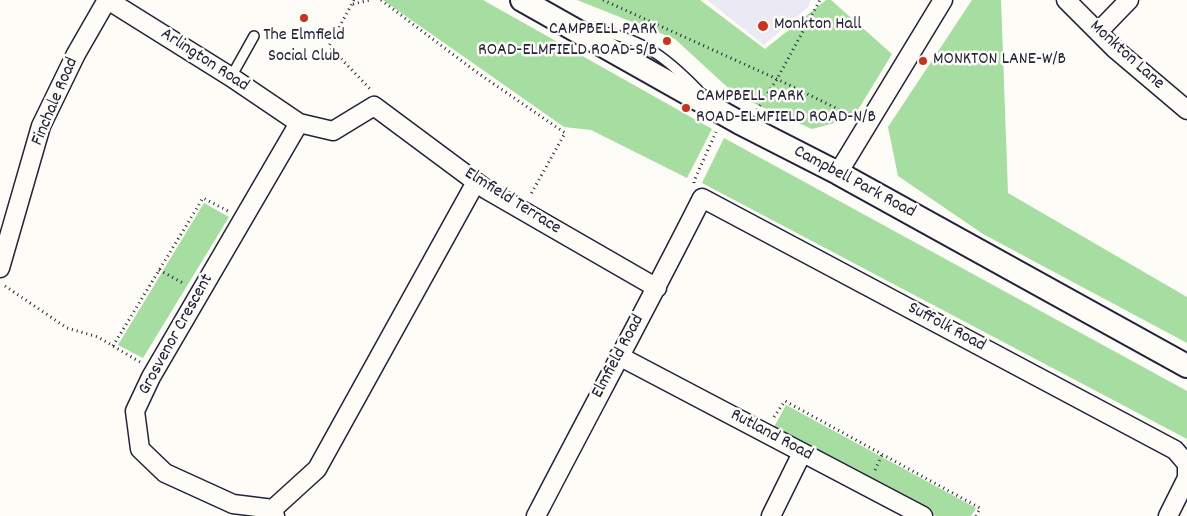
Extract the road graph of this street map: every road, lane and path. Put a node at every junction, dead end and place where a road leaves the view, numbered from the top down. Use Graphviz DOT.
graph roads {
  1 [pos="108,0"];
  2 [pos="370,0"];
  3 [pos="381,0"];
  4 [pos="522,0"];
  5 [pos="603,0"];
  6 [pos="820,0"];
  7 [pos="944,0"];
  8 [pos="1066,0"];
  9 [pos="1129,0"];
  10 [pos="353,2"];
  11 [pos="1098,32"];
  12 [pos="254,36"];
  13 [pos="231,77"];
  14 [pos="777,79"];
  15 [pos="374,106"];
  16 [pos="1187,110"];
  17 [pos="299,123"];
  18 [pos="868,124"];
  19 [pos="715,132"];
  20 [pos="838,173"];
  21 [pos="476,182"];
  22 [pos="702,198"];
  23 [pos="522,210"];
  24 [pos="243,219"];
  25 [pos="0,268"];
  26 [pos="159,270"];
  27 [pos="0,283"];
  28 [pos="657,288"];
  29 [pos="200,293"];
  30 [pos="113,346"];
  31 [pos="619,356"];
  32 [pos="1187,366"];
  33 [pos="155,371"];
  34 [pos="764,432"];
  35 [pos="802,453"];
  36 [pos="1187,464"];
  37 [pos="274,512"];
  38 [pos="536,516"];
  39 [pos="770,516"];
  40 [pos="923,516"];
  41 [pos="976,516"];
  42 [pos="1168,516"];
  1 -- 13 [label="street, Arlington Road"];
  1 -- 25 [label="street, Finchale Road"];
  2 -- 10 [label="path"];
  3 -- 23 [label="path"];
  4 -- 20 [label="street, Campbell Park Road"];
  5 -- 14 [label="path"];
  6 -- 14 [label="path"];
  7 -- 18 [label="street"];
  8 -- 11 [label="street, Monkton Lane"];
  9 -- 11 [label="street"];
  10 -- 15 [label="path"];
  11 -- 16 [label="street, Monkton Lane"];
  12 -- 13 [label="lane"];
  13 -- 17 [label="street, Arlington Road"];
  14 -- 18 [label="path"];
  15 -- 17 [label="street"];
  15 -- 21 [label="street, Elmfield Terrace"];
  17 -- 24 [label="street, Grosvenor Crescent"];
  18 -- 20 [label="street"];
  19 -- 22 [label="path"];
  20 -- 32 [label="street, Campbell Park Road"];
  21 -- 23 [label="street, Elmfield Terrace"];
  21 -- 37 [label="street, Grosvenor Crescent"];
  22 -- 28 [label="street, Elmfield Road"];
  22 -- 36 [label="street, Suffolk Road"];
  23 -- 28 [label="street, Elmfield Terrace"];
  24 -- 26 [label="path"];
  24 -- 29 [label="street, Grosvenor Crescent"];
  26 -- 29 [label="path"];
  26 -- 30 [label="path"];
  27 -- 30 [label="path"];
  28 -- 31 [label="street, Elmfield Road"];
  29 -- 33 [label="street, Grosvenor Crescent"];
  30 -- 33 [label="path"];
  31 -- 34 [label="street, Rutland Road"];
  31 -- 38 [label="street, Elmfield Road"];
  33 -- 37 [label="street, Grosvenor Crescent"];
  34 -- 35 [label="street, Rutland Road"];
  34 -- 41 [label="path"];
  35 -- 39 [label="street"];
  35 -- 40 [label="street, Rutland Road"];
  36 -- 42 [label="street"];
}
